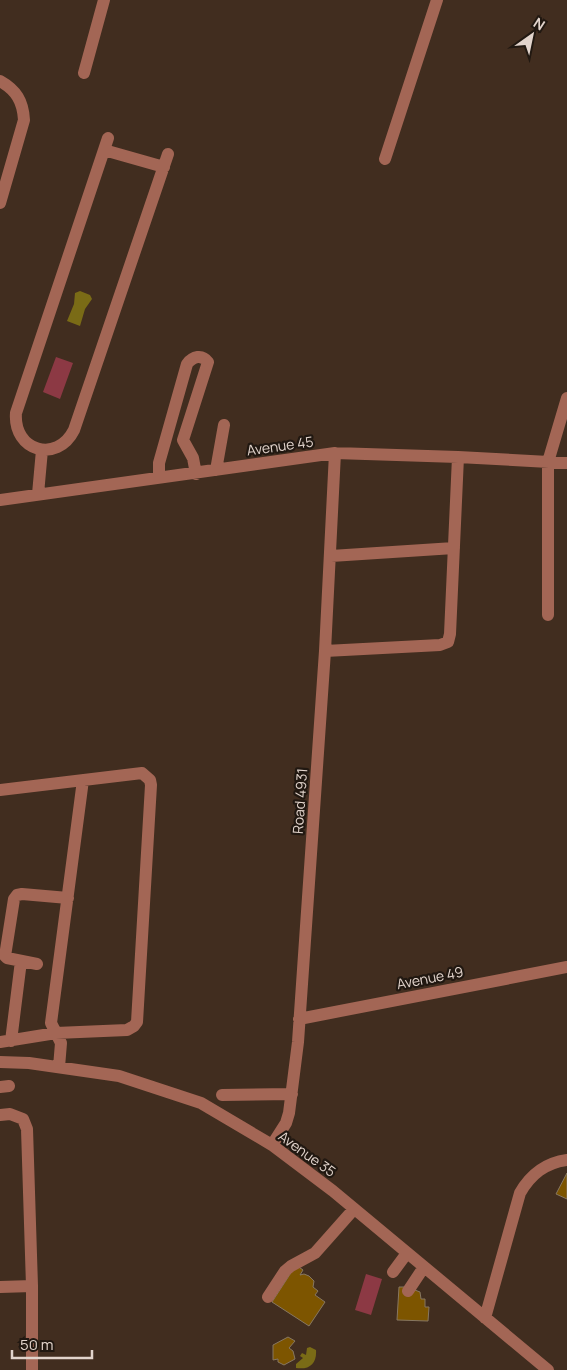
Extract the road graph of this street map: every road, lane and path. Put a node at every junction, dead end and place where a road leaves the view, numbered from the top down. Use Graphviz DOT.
graph roads {
  1 [pos="103,0"];
  2 [pos="437,0"];
  3 [pos="84,73"];
  4 [pos="0,80"];
  5 [pos="168,154"];
  6 [pos="386,159"];
  7 [pos="164,167"];
  8 [pos="0,203"];
  9 [pos="567,398"];
  10 [pos="224,425"];
  11 [pos="183,440"];
  12 [pos="164,442"];
  13 [pos="42,450"];
  14 [pos="336,453"];
  15 [pos="458,457"];
  16 [pos="548,462"];
  17 [pos="567,463"];
  18 [pos="216,470"];
  19 [pos="196,474"];
  20 [pos="159,478"];
  21 [pos="38,494"];
  22 [pos="0,500"];
  23 [pos="454,548"];
  24 [pos="331,556"];
  25 [pos="548,615"];
  26 [pos="325,651"];
  27 [pos="83,780"];
  28 [pos="0,790"];
  29 [pos="68,898"];
  30 [pos="21,961"];
  31 [pos="37,964"];
  32 [pos="567,967"];
  33 [pos="299,1019"];
  34 [pos="56,1033"];
  35 [pos="6,1042"];
  36 [pos="0,1062"];
  37 [pos="59,1066"];
  38 [pos="292,1094"];
  39 [pos="222,1095"];
  40 [pos="0,1115"];
  41 [pos="272,1145"];
  42 [pos="567,1160"];
  43 [pos="354,1209"];
  44 [pos="407,1253"];
  45 [pos="424,1267"];
  46 [pos="393,1272"];
  47 [pos="32,1286"];
  48 [pos="0,1287"];
  49 [pos="408,1290"];
  50 [pos="268,1297"];
  51 [pos="485,1318"];
  52 [pos="32,1370"];
  53 [pos="548,1370"];
  1 -- 3 [label="street"];
  2 -- 6 [label="street"];
  4 -- 8 [label="street"];
  5 -- 7 [label="street"];
  7 -- 13 [label="street"];
  7 -- 13 [label="street"];
  9 -- 16 [label="street"];
  10 -- 18 [label="street"];
  11 -- 12 [label="street"];
  11 -- 12 [label="street"];
  11 -- 19 [label="street"];
  12 -- 20 [label="street"];
  13 -- 21 [label="street"];
  14 -- 15 [label="street, Avenue 45"];
  14 -- 18 [label="street, Avenue 45"];
  14 -- 24 [label="street, Road 4931"];
  15 -- 16 [label="street, Avenue 45"];
  15 -- 23 [label="street"];
  16 -- 17 [label="street, Avenue 45"];
  16 -- 25 [label="street"];
  18 -- 19 [label="street, Avenue 45"];
  19 -- 20 [label="street, Avenue 45"];
  20 -- 21 [label="street, Avenue 45"];
  21 -- 22 [label="street, Avenue 45"];
  23 -- 24 [label="street"];
  23 -- 26 [label="street"];
  24 -- 26 [label="street, Road 4931"];
  26 -- 33 [label="street, Road 4931"];
  27 -- 28 [label="street"];
  27 -- 29 [label="street"];
  27 -- 34 [label="street"];
  29 -- 30 [label="street"];
  29 -- 34 [label="street"];
  30 -- 31 [label="street"];
  30 -- 35 [label="street"];
  32 -- 33 [label="street, Avenue 49"];
  33 -- 38 [label="street, Road 4931"];
  34 -- 35 [label="street"];
  34 -- 37 [label="street"];
  36 -- 37 [label="street, Avenue 35"];
  37 -- 41 [label="street, Avenue 35"];
  38 -- 39 [label="street"];
  38 -- 41 [label="street, Road 4931"];
  40 -- 47 [label="street"];
  41 -- 43 [label="street, Avenue 35"];
  42 -- 51 [label="street"];
  43 -- 44 [label="street, Avenue 35"];
  43 -- 50 [label="street"];
  44 -- 45 [label="street, Avenue 35"];
  44 -- 46 [label="street"];
  45 -- 49 [label="street"];
  45 -- 51 [label="street, Avenue 35"];
  47 -- 48 [label="street"];
  47 -- 52 [label="street"];
  51 -- 53 [label="street, Avenue 35"];
}
